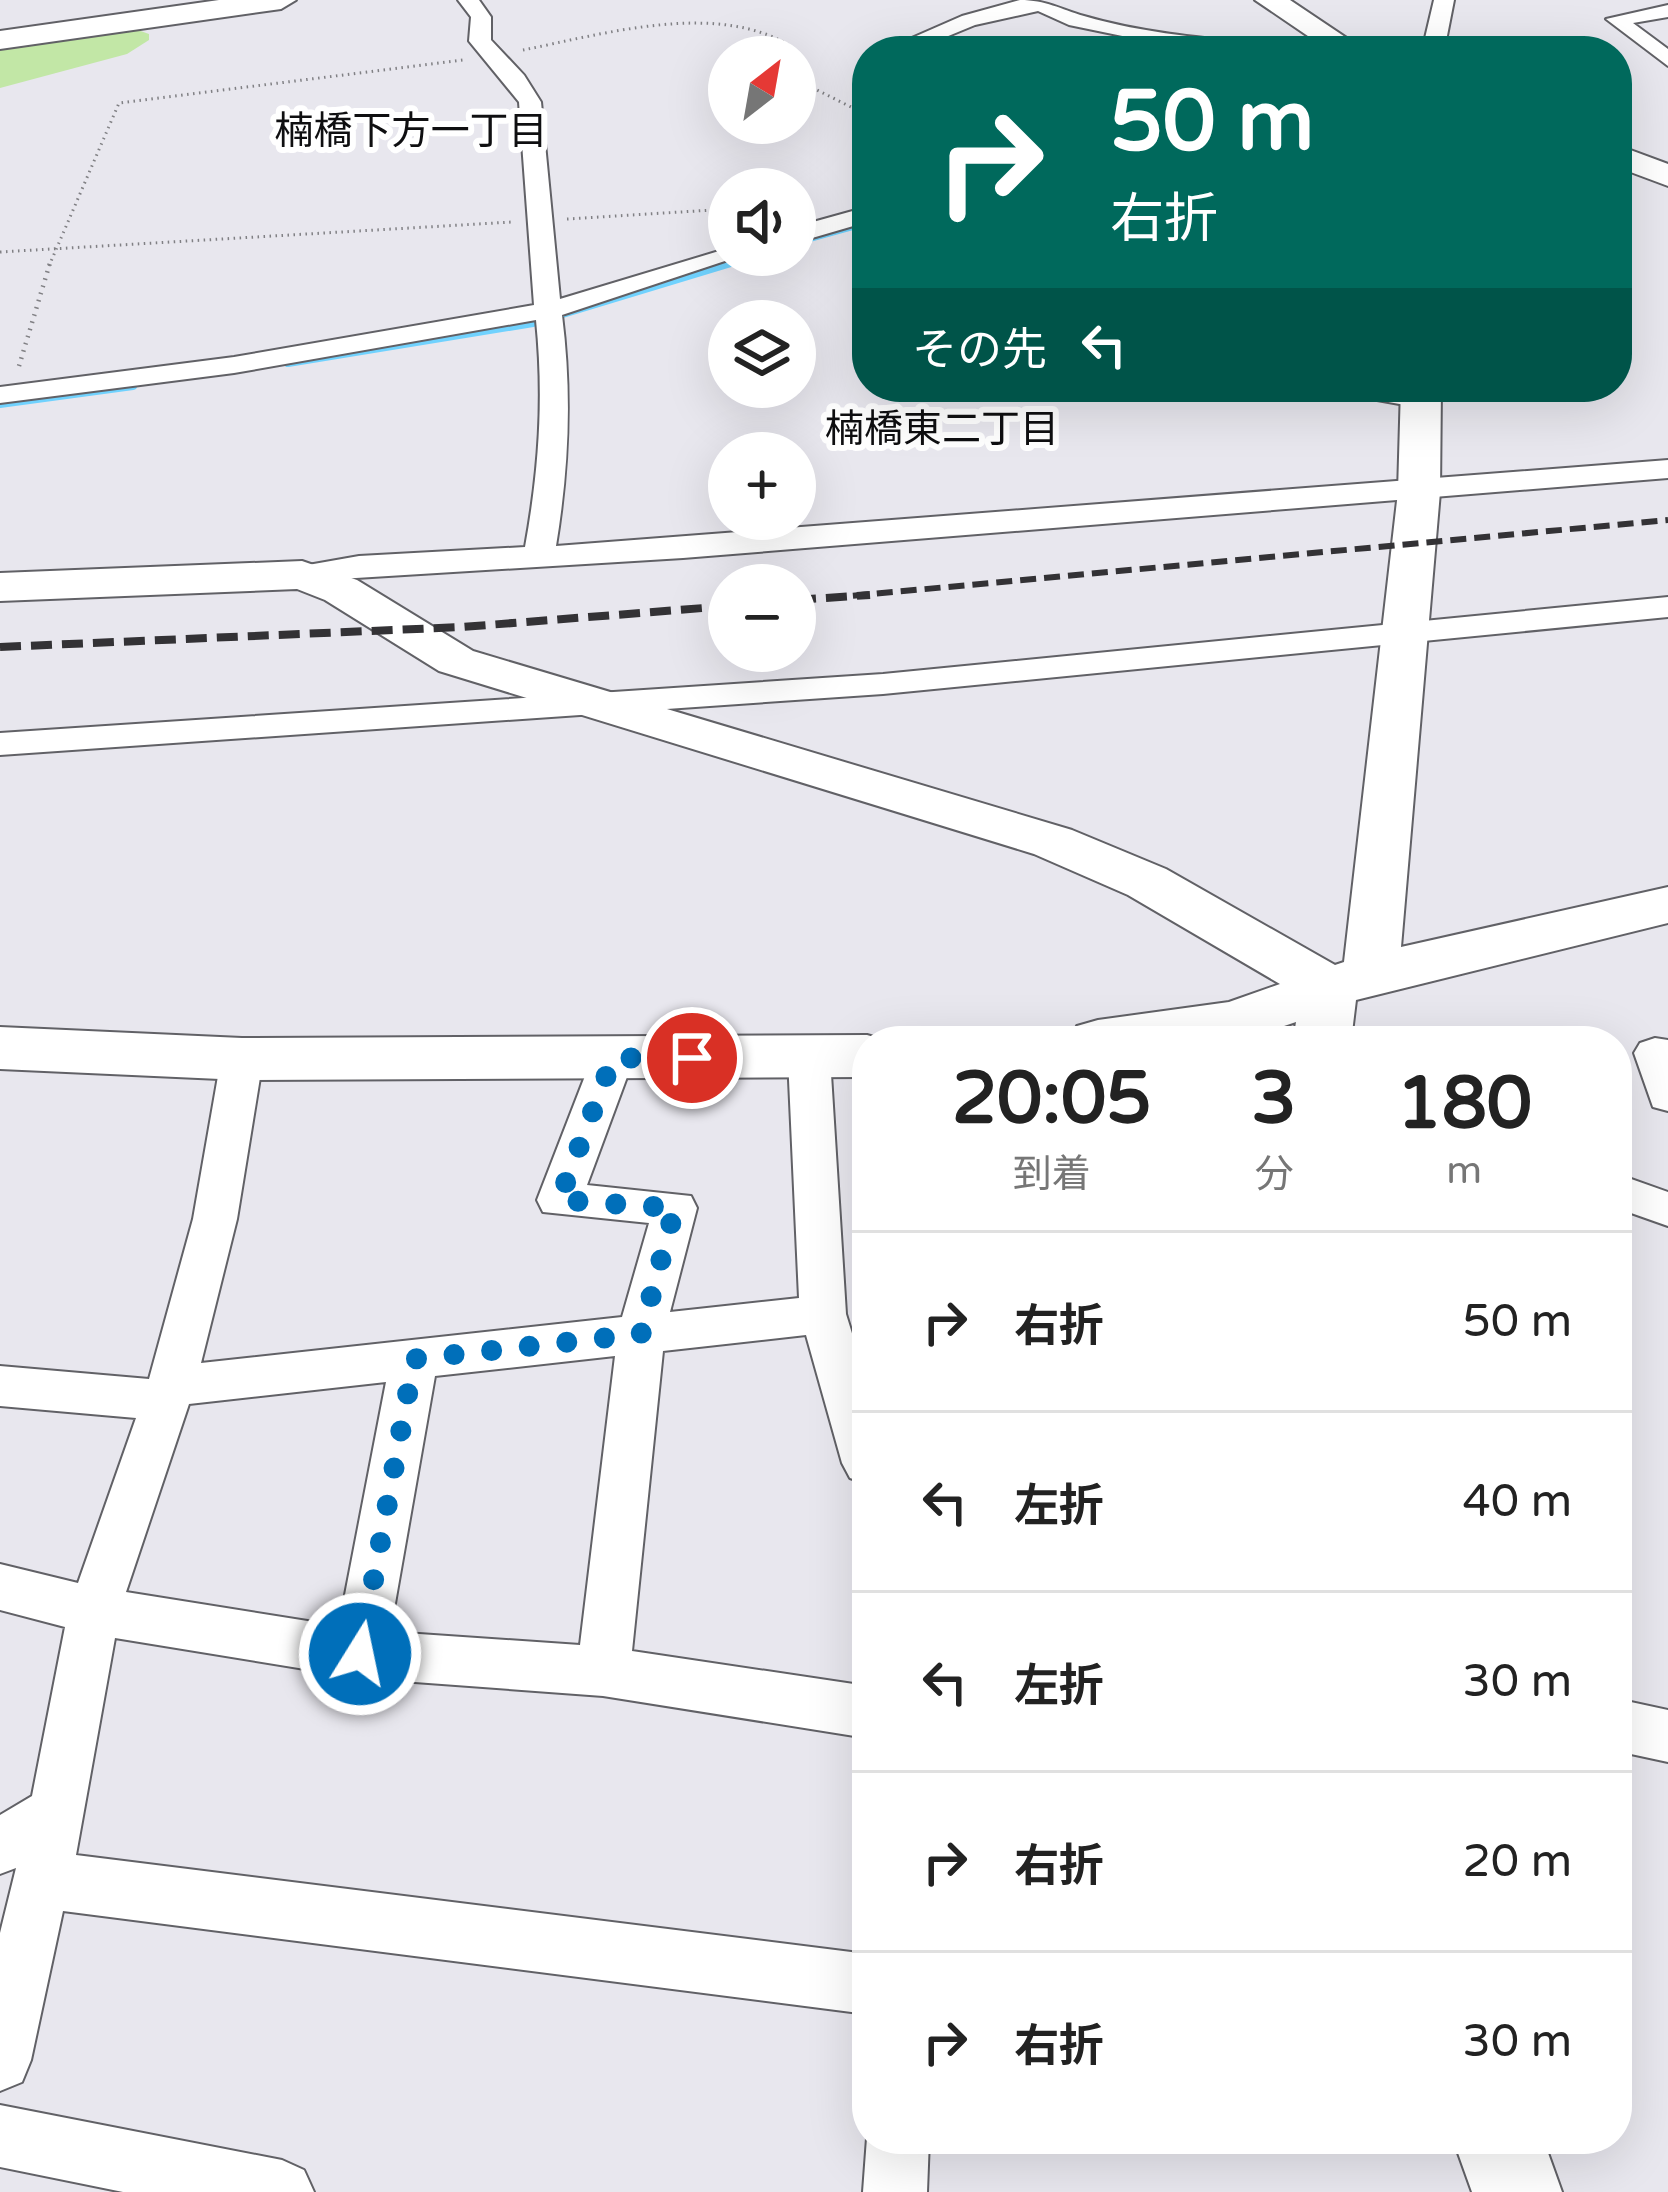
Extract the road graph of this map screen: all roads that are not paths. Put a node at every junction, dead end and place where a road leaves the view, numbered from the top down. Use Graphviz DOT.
graph roads {
  1 [pos="281,0"];
  2 [pos="468,0"];
  3 [pos="1247,0"];
  4 [pos="1270,0"];
  5 [pos="1444,0"];
  6 [pos="1035,2"];
  7 [pos="1668,11"];
  8 [pos="930,36"];
  9 [pos="1134,36"];
  10 [pos="1295,36"];
  11 [pos="1327,36"];
  12 [pos="1436,36"];
  13 [pos="0,40"];
  14 [pos="1662,51"];
  15 [pos="1632,149"];
  16 [pos="1632,161"];
  17 [pos="1668,162"];
  18 [pos="1668,176"];
  19 [pos="852,219"];
  20 [pos="816,230"];
  21 [pos="708,262"];
  22 [pos="550,310"];
  23 [pos="5,395"];
  24 [pos="1422,402"];
  25 [pos="1668,469"];
  26 [pos="1419,492"];
  27 [pos="539,554"];
  28 [pos="302,574"];
  29 [pos="0,587"];
  30 [pos="1668,607"];
  31 [pos="1402,634"];
  32 [pos="603,704"];
  33 [pos="0,744"];
  34 [pos="1668,905"];
  35 [pos="1341,1000"];
  36 [pos="1206,1026"];
  37 [pos="0,1048"];
  38 [pos="1668,1055"];
  39 [pos="852,1057"];
  40 [pos="613,1058"];
  41 [pos="809,1058"];
  42 [pos="242,1059"];
  43 [pos="1668,1096"];
  44 [pos="1632,1196"];
  45 [pos="1668,1209"];
  46 [pos="823,1314"];
  47 [pos="641,1334"];
  48 [pos="414,1359"];
  49 [pos="0,1386"];
  50 [pos="168,1394"];
  51 [pos="852,1412"];
  52 [pos="0,1587"];
  53 [pos="94,1611"];
  54 [pos="360,1654"];
  55 [pos="603,1671"];
  56 [pos="852,1710"];
  57 [pos="1632,1729"];
  58 [pos="1668,1736"];
  59 [pos="20,1862"];
  60 [pos="852,1982"];
  61 [pos="0,2060"];
  62 [pos="0,2136"];
  63 [pos="897,2154"];
  64 [pos="1503,2154"];
  65 [pos="282,2192"];
  66 [pos="896,2192"];
  67 [pos="1517,2192"];
  1 -- 13 [label="street"];
  2 -- 22 [label="street"];
  3 -- 10 [label="street"];
  4 -- 11 [label="street"];
  5 -- 12 [label="street"];
  6 -- 8 [label="street"];
  6 -- 9 [label="street"];
  7 -- 14 [label="street"];
  15 -- 17 [label="street"];
  16 -- 18 [label="street"];
  19 -- 20 [label="street"];
  21 -- 22 [label="street"];
  22 -- 23 [label="street"];
  22 -- 27 [label="street"];
  24 -- 26 [label="street"];
  25 -- 26 [label="street"];
  26 -- 27 [label="street"];
  26 -- 31 [label="street"];
  27 -- 28 [label="street"];
  28 -- 29 [label="street"];
  28 -- 32 [label="street"];
  30 -- 31 [label="street"];
  31 -- 32 [label="street"];
  31 -- 35 [label="street"];
  32 -- 33 [label="street"];
  32 -- 35 [label="street"];
  34 -- 35 [label="street"];
  35 -- 36 [label="street"];
  37 -- 42 [label="street"];
  38 -- 43 [label="street"];
  39 -- 41 [label="street"];
  40 -- 41 [label="street"];
  40 -- 42 [label="street"];
  40 -- 47 [label="street"];
  41 -- 46 [label="street"];
  42 -- 50 [label="street"];
  44 -- 45 [label="street"];
  46 -- 47 [label="street"];
  46 -- 51 [label="street"];
  47 -- 48 [label="street"];
  47 -- 55 [label="street"];
  48 -- 50 [label="street"];
  48 -- 54 [label="street"];
  49 -- 50 [label="street"];
  50 -- 53 [label="street"];
  52 -- 53 [label="street"];
  53 -- 54 [label="street"];
  53 -- 59 [label="street"];
  54 -- 55 [label="street"];
  55 -- 56 [label="street"];
  57 -- 58 [label="street"];
  59 -- 60 [label="street"];
  59 -- 61 [label="street"];
  62 -- 65 [label="street"];
  63 -- 66 [label="street"];
  64 -- 67 [label="street"];
}
